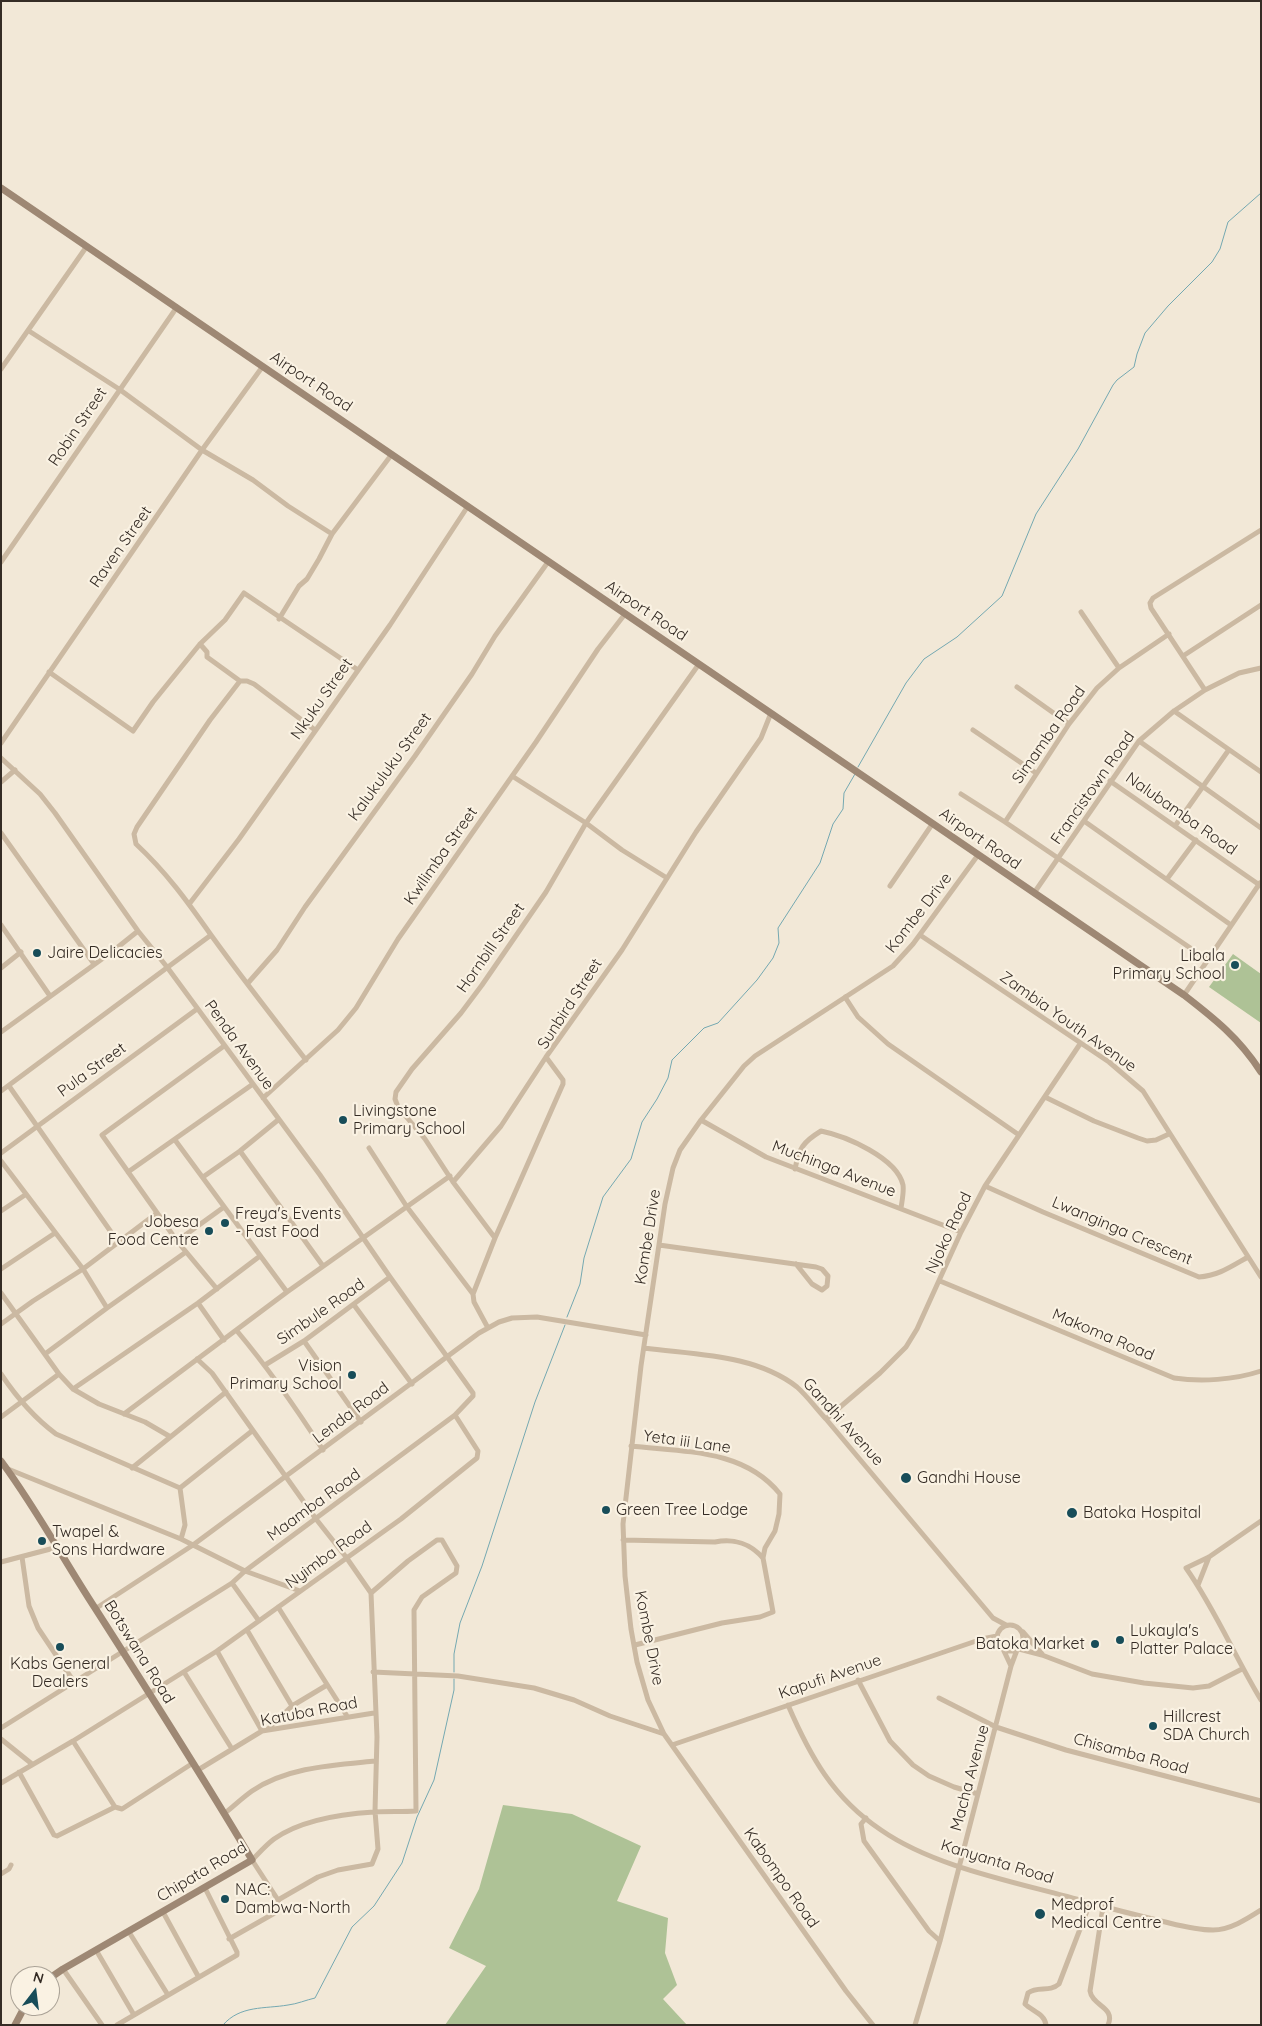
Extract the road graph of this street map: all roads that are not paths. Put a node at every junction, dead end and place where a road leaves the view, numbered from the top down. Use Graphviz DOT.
graph roads {
  1 [pos="2,190"];
  2 [pos="87,246"];
  3 [pos="177,307"];
  4 [pos="29,331"];
  5 [pos="263,366"];
  6 [pos="1,369"];
  7 [pos="119,389"];
  8 [pos="202,450"];
  9 [pos="392,454"];
  10 [pos="468,506"];
  11 [pos="1261,530"];
  12 [pos="332,534"];
  13 [pos="1,562"];
  14 [pos="548,562"];
  15 [pos="1261,605"];
  16 [pos="1081,612"];
  17 [pos="625,614"];
  18 [pos="279,619"];
  19 [pos="1169,634"];
  20 [pos="200,644"];
  21 [pos="1183,656"];
  22 [pos="699,664"];
  23 [pos="1261,664"];
  24 [pos="1120,668"];
  25 [pos="1258,668"];
  26 [pos="358,670"];
  27 [pos="49,672"];
  28 [pos="240,681"];
  29 [pos="1017,687"];
  30 [pos="1205,690"];
  31 [pos="1174,711"];
  32 [pos="771,713"];
  33 [pos="1069,724"];
  34 [pos="315,730"];
  35 [pos="974,730"];
  36 [pos="1139,741"];
  37 [pos="1,743"];
  38 [pos="1228,750"];
  39 [pos="1,758"];
  40 [pos="15,770"];
  41 [pos="1261,772"];
  42 [pos="1036,773"];
  43 [pos="512,776"];
  44 [pos="1110,781"];
  45 [pos="1,782"];
  46 [pos="1203,787"];
  47 [pos="961,794"];
  48 [pos="1084,821"];
  49 [pos="1005,822"];
  50 [pos="586,823"];
  51 [pos="933,823"];
  52 [pos="1175,826"];
  53 [pos="1261,828"];
  54 [pos="1,833"];
  55 [pos="1196,840"];
  56 [pos="978,855"];
  57 [pos="1058,859"];
  58 [pos="667,878"];
  59 [pos="1167,879"];
  60 [pos="1260,885"];
  61 [pos="890,886"];
  62 [pos="1034,893"];
  63 [pos="190,903"];
  64 [pos="1,925"];
  65 [pos="1231,925"];
  66 [pos="138,931"];
  67 [pos="211,935"];
  68 [pos="920,935"];
  69 [pos="21,952"];
  70 [pos="1208,960"];
  71 [pos="94,964"];
  72 [pos="167,967"];
  73 [pos="1,968"];
  74 [pos="248,983"];
  75 [pos="1184,995"];
  76 [pos="50,996"];
  77 [pos="845,997"];
  78 [pos="197,1009"];
  79 [pos="1,1032"];
  80 [pos="1080,1044"];
  81 [pos="224,1046"];
  82 [pos="546,1057"];
  83 [pos="306,1060"];
  84 [pos="1260,1069"];
  85 [pos="253,1084"];
  86 [pos="9,1086"];
  87 [pos="1,1092"];
  88 [pos="262,1098"];
  89 [pos="1045,1098"];
  90 [pos="278,1120"];
  91 [pos="701,1120"];
  92 [pos="38,1125"];
  93 [pos="1169,1134"];
  94 [pos="1019,1135"];
  95 [pos="175,1140"];
  96 [pos="369,1148"];
  97 [pos="240,1151"];
  98 [pos="1,1153"];
  99 [pos="1,1161"];
  100 [pos="794,1169"];
  101 [pos="128,1172"];
  102 [pos="450,1176"];
  103 [pos="203,1177"];
  104 [pos="454,1182"];
  105 [pos="985,1186"];
  106 [pos="25,1194"];
  107 [pos="224,1207"];
  108 [pos="407,1207"];
  109 [pos="901,1208"];
  110 [pos="1,1211"];
  111 [pos="157,1213"];
  112 [pos="961,1232"];
  113 [pos="55,1233"];
  114 [pos="364,1238"];
  115 [pos="495,1238"];
  116 [pos="177,1241"];
  117 [pos="118,1242"];
  118 [pos="659,1246"];
  119 [pos="186,1252"];
  120 [pos="260,1256"];
  121 [pos="1248,1257"];
  122 [pos="796,1264"];
  123 [pos="323,1266"];
  124 [pos="1,1269"];
  125 [pos="83,1269"];
  126 [pos="390,1277"];
  127 [pos="1261,1277"];
  128 [pos="940,1281"];
  129 [pos="217,1289"];
  130 [pos="287,1292"];
  131 [pos="1,1293"];
  132 [pos="473,1294"];
  133 [pos="198,1303"];
  134 [pos="354,1305"];
  135 [pos="107,1308"];
  136 [pos="15,1314"];
  137 [pos="1,1324"];
  138 [pos="488,1328"];
  139 [pos="237,1331"];
  140 [pos="646,1336"];
  141 [pos="224,1340"];
  142 [pos="304,1341"];
  143 [pos="644,1348"];
  144 [pos="45,1354"];
  145 [pos="447,1357"];
  146 [pos="197,1359"];
  147 [pos="265,1365"];
  148 [pos="1261,1371"];
  149 [pos="1,1374"];
  150 [pos="59,1374"];
  151 [pos="412,1384"];
  152 [pos="73,1388"];
  153 [pos="226,1392"];
  154 [pos="20,1402"];
  155 [pos="124,1414"];
  156 [pos="455,1415"];
  157 [pos="1,1418"];
  158 [pos="826,1418"];
  159 [pos="361,1422"];
  160 [pos="252,1431"];
  161 [pos="170,1436"];
  162 [pos="631,1446"];
  163 [pos="323,1450"];
  164 [pos="1,1460"];
  165 [pos="4,1468"];
  166 [pos="132,1468"];
  167 [pos="286,1477"];
  168 [pos="180,1488"];
  169 [pos="316,1520"];
  170 [pos="1261,1521"];
  171 [pos="181,1539"];
  172 [pos="623,1540"];
  173 [pos="194,1545"];
  174 [pos="58,1547"];
  175 [pos="22,1557"];
  176 [pos="346,1557"];
  177 [pos="1209,1557"];
  178 [pos="763,1558"];
  179 [pos="1,1562"];
  180 [pos="245,1570"];
  181 [pos="232,1583"];
  182 [pos="1198,1584"];
  183 [pos="300,1591"];
  184 [pos="371,1593"];
  185 [pos="278,1607"];
  186 [pos="95,1608"];
  187 [pos="993,1618"];
  188 [pos="259,1621"];
  189 [pos="1006,1625"];
  190 [pos="247,1630"];
  191 [pos="1021,1630"];
  192 [pos="997,1635"];
  193 [pos="634,1645"];
  194 [pos="1003,1649"];
  195 [pos="1018,1649"];
  196 [pos="217,1651"];
  197 [pos="124,1652"];
  198 [pos="1042,1655"];
  199 [pos="1011,1666"];
  200 [pos="1242,1669"];
  201 [pos="184,1672"];
  202 [pos="373,1672"];
  203 [pos="414,1674"];
  204 [pos="858,1680"];
  205 [pos="74,1682"];
  206 [pos="327,1685"];
  207 [pos="149,1693"];
  208 [pos="939,1698"];
  209 [pos="1261,1700"];
  210 [pos="788,1705"];
  211 [pos="292,1706"];
  212 [pos="374,1713"];
  213 [pos="347,1716"];
  214 [pos="996,1727"];
  215 [pos="1,1728"];
  216 [pos="268,1729"];
  217 [pos="262,1731"];
  218 [pos="664,1734"];
  219 [pos="1,1739"];
  220 [pos="73,1741"];
  221 [pos="672,1745"];
  222 [pos="232,1749"];
  223 [pos="375,1761"];
  224 [pos="193,1763"];
  225 [pos="32,1764"];
  226 [pos="198,1770"];
  227 [pos="19,1772"];
  228 [pos="1,1783"];
  229 [pos="978,1794"];
  230 [pos="1261,1801"];
  231 [pos="115,1807"];
  232 [pos="375,1811"];
  233 [pos="225,1813"];
  234 [pos="866,1818"];
  235 [pos="252,1860"];
  236 [pos="11,1865"];
  237 [pos="960,1867"];
  238 [pos="1,1874"];
  239 [pos="205,1888"];
  240 [pos="278,1900"];
  241 [pos="1090,1903"];
  242 [pos="1103,1907"];
  243 [pos="1261,1910"];
  244 [pos="163,1912"];
  245 [pos="129,1932"];
  246 [pos="229,1939"];
  247 [pos="940,1941"];
  248 [pos="96,1950"];
  249 [pos="63,1969"];
  250 [pos="60,1971"];
  251 [pos="198,1976"];
  252 [pos="168,1995"];
  253 [pos="920,2011"];
  254 [pos="134,2015"];
  255 [pos="102,2025"];
  256 [pos="117,2025"];
  257 [pos="873,2025"];
  258 [pos="915,2025"];
  259 [pos="920,2025"];
  260 [pos="1046,2025"];
  261 [pos="1108,2025"];
  1 -- 2 [label="street, Airport Road"];
  2 -- 3 [label="street, Airport Road"];
  2 -- 4 [label="street"];
  3 -- 5 [label="street, Airport Road"];
  3 -- 7 [label="street, Robin Street"];
  4 -- 6 [label="street"];
  4 -- 7 [label="street"];
  5 -- 8 [label="street, Raven Street"];
  5 -- 9 [label="street, Airport Road"];
  7 -- 8 [label="street"];
  7 -- 13 [label="street, Robin Street"];
  8 -- 12 [label="street"];
  8 -- 27 [label="street, Raven Street"];
  9 -- 10 [label="street, Airport Road"];
  9 -- 12 [label="street"];
  10 -- 14 [label="street, Airport Road"];
  10 -- 26 [label="street, Nkuku Street"];
  11 -- 19 [label="street"];
  12 -- 18 [label="street"];
  14 -- 17 [label="street, Airport Road"];
  14 -- 74 [label="street, Kalukuluku Street"];
  15 -- 21 [label="street"];
  16 -- 24 [label="street"];
  17 -- 22 [label="street, Airport Road"];
  17 -- 43 [label="street, Kwilimba Street"];
  18 -- 20 [label="street"];
  18 -- 26 [label="street"];
  19 -- 21 [label="street"];
  19 -- 24 [label="street, Simamba Road"];
  20 -- 27 [label="street"];
  20 -- 28 [label="street"];
  21 -- 30 [label="street"];
  22 -- 32 [label="street, Airport Road"];
  22 -- 50 [label="street, Hornbill Street"];
  23 -- 25 [label="street"];
  24 -- 33 [label="street, Simamba Road"];
  25 -- 30 [label="street, Francistown Road"];
  26 -- 34 [label="street, Nkuku Street"];
  27 -- 37 [label="street, Raven Street"];
  28 -- 34 [label="street"];
  28 -- 63 [label="street"];
  29 -- 33 [label="street"];
  30 -- 31 [label="street, Francistown Road"];
  31 -- 36 [label="street, Francistown Road"];
  31 -- 38 [label="street"];
  32 -- 51 [label="street, Airport Road"];
  32 -- 58 [label="street, Sunbird Street"];
  33 -- 42 [label="street, Simamba Road"];
  34 -- 63 [label="street, Nkuku Street"];
  35 -- 42 [label="street"];
  36 -- 44 [label="street, Francistown Road"];
  36 -- 46 [label="street"];
  38 -- 41 [label="street"];
  38 -- 46 [label="street"];
  39 -- 40 [label="street, Penda Avenue"];
  40 -- 45 [label="street"];
  40 -- 66 [label="street, Penda Avenue"];
  42 -- 49 [label="street, Simamba Road"];
  43 -- 50 [label="street"];
  43 -- 83 [label="street, Kwilimba Street"];
  44 -- 48 [label="street, Francistown Road"];
  44 -- 52 [label="street, Nalubamba Road"];
  46 -- 52 [label="street"];
  46 -- 53 [label="street"];
  47 -- 49 [label="street"];
  48 -- 57 [label="street, Francistown Road"];
  48 -- 59 [label="street"];
  49 -- 57 [label="street"];
  50 -- 58 [label="street"];
  50 -- 102 [label="street, Hornbill Street"];
  51 -- 56 [label="street, Airport Road"];
  51 -- 61 [label="street"];
  52 -- 55 [label="street, Nalubamba Road"];
  54 -- 71 [label="street"];
  55 -- 59 [label="street"];
  55 -- 60 [label="street, Nalubamba Road"];
  56 -- 62 [label="street, Airport Road"];
  56 -- 68 [label="street, Kombe Drive"];
  57 -- 62 [label="street, Francistown Road"];
  57 -- 70 [label="street"];
  58 -- 82 [label="street, Sunbird Street"];
  59 -- 65 [label="street"];
  60 -- 65 [label="street"];
  62 -- 75 [label="street, Airport Road"];
  63 -- 67 [label="street"];
  64 -- 69 [label="street"];
  65 -- 70 [label="street"];
  66 -- 71 [label="street"];
  66 -- 72 [label="street, Penda Avenue"];
  67 -- 72 [label="street"];
  67 -- 74 [label="street"];
  68 -- 77 [label="street, Kombe Drive"];
  68 -- 80 [label="street, Zambia Youth Avenue"];
  69 -- 73 [label="street"];
  69 -- 76 [label="street"];
  70 -- 75 [label="street"];
  71 -- 76 [label="street"];
  72 -- 78 [label="street, Penda Avenue"];
  72 -- 86 [label="street"];
  74 -- 83 [label="street"];
  75 -- 84 [label="street, Airport Road"];
  76 -- 79 [label="street"];
  77 -- 91 [label="street, Kombe Drive"];
  77 -- 94 [label="street"];
  78 -- 81 [label="street, Penda Avenue"];
  78 -- 92 [label="street, Pula Street"];
  80 -- 89 [label="street, Njoko Raod"];
  80 -- 93 [label="street, Zambia Youth Avenue"];
  81 -- 85 [label="street, Penda Avenue"];
  81 -- 101 [label="street"];
  82 -- 104 [label="street"];
  82 -- 115 [label="street, Sunbird Street"];
  83 -- 88 [label="street, Kwilimba Street"];
  85 -- 88 [label="street, Penda Avenue"];
  85 -- 95 [label="street"];
  86 -- 87 [label="street"];
  86 -- 92 [label="street"];
  88 -- 90 [label="street, Penda Avenue"];
  89 -- 93 [label="street"];
  89 -- 94 [label="street, Njoko Raod"];
  90 -- 97 [label="street"];
  90 -- 114 [label="street, Penda Avenue"];
  91 -- 100 [label="street, Muchinga Avenue"];
  91 -- 118 [label="street, Kombe Drive"];
  92 -- 98 [label="street, Pula Street"];
  92 -- 117 [label="street"];
  93 -- 121 [label="street, Zambia Youth Avenue"];
  94 -- 105 [label="street, Njoko Raod"];
  95 -- 101 [label="street"];
  95 -- 103 [label="street"];
  96 -- 108 [label="street"];
  97 -- 103 [label="street"];
  97 -- 123 [label="street"];
  99 -- 106 [label="street"];
  100 -- 109 [label="street, Muchinga Avenue"];
  100 -- 109 [label="street"];
  101 -- 111 [label="street"];
  102 -- 104 [label="street, Hornbill Street"];
  102 -- 108 [label="street"];
  103 -- 107 [label="street"];
  104 -- 115 [label="street, Hornbill Street"];
  105 -- 112 [label="street, Njoko Raod"];
  105 -- 121 [label="street, Lwanginga Crescent"];
  106 -- 110 [label="street"];
  106 -- 113 [label="street"];
  107 -- 116 [label="street"];
  107 -- 120 [label="street"];
  108 -- 114 [label="street"];
  108 -- 132 [label="street"];
  109 -- 112 [label="street, Muchinga Avenue"];
  111 -- 116 [label="street"];
  111 -- 117 [label="street"];
  112 -- 128 [label="street, Njoko Raod"];
  113 -- 124 [label="street"];
  113 -- 125 [label="street"];
  114 -- 123 [label="street"];
  114 -- 126 [label="street, Penda Avenue"];
  115 -- 132 [label="street, Sunbird Street"];
  116 -- 119 [label="street"];
  117 -- 125 [label="street"];
  118 -- 122 [label="street"];
  118 -- 140 [label="street, Kombe Drive"];
  119 -- 129 [label="street"];
  119 -- 135 [label="street"];
  120 -- 129 [label="street"];
  120 -- 130 [label="street"];
  121 -- 127 [label="street, Zambia Youth Avenue"];
  122 -- 122 [label="street"];
  123 -- 130 [label="street"];
  125 -- 135 [label="street"];
  125 -- 136 [label="street"];
  126 -- 134 [label="street, Simbule Road"];
  126 -- 145 [label="street, Penda Avenue"];
  128 -- 148 [label="street, Makoma Road"];
  128 -- 158 [label="street, Njoko Raod"];
  129 -- 133 [label="street"];
  130 -- 139 [label="street"];
  131 -- 136 [label="street"];
  132 -- 138 [label="street"];
  133 -- 141 [label="street"];
  133 -- 152 [label="street"];
  134 -- 142 [label="street, Simbule Road"];
  134 -- 151 [label="street"];
  135 -- 144 [label="street"];
  136 -- 137 [label="street"];
  136 -- 144 [label="street"];
  138 -- 140 [label="street, Lenda Road"];
  138 -- 145 [label="street, Lenda Road"];
  139 -- 141 [label="street"];
  139 -- 147 [label="street"];
  140 -- 143 [label="street, Kombe Drive"];
  141 -- 146 [label="street"];
  142 -- 147 [label="street, Simbule Road"];
  142 -- 159 [label="street"];
  143 -- 158 [label="street, Gandhi Avenue"];
  143 -- 162 [label="street, Kombe Drive"];
  144 -- 150 [label="street"];
  145 -- 151 [label="street, Lenda Road"];
  145 -- 156 [label="street, Maamba Road"];
  146 -- 153 [label="street"];
  146 -- 155 [label="street"];
  147 -- 163 [label="street"];
  149 -- 154 [label="street"];
  150 -- 152 [label="street"];
  150 -- 154 [label="street"];
  151 -- 159 [label="street, Lenda Road"];
  152 -- 155 [label="street"];
  153 -- 160 [label="street"];
  153 -- 161 [label="street"];
  154 -- 157 [label="street"];
  154 -- 166 [label="street"];
  155 -- 161 [label="street"];
  156 -- 169 [label="street, Maamba Road"];
  156 -- 176 [label="street, Nyimba Road"];
  158 -- 187 [label="street, Gandhi Avenue"];
  159 -- 163 [label="street, Lenda Road"];
  160 -- 167 [label="street"];
  160 -- 168 [label="street"];
  161 -- 166 [label="street"];
  162 -- 172 [label="street, Kombe Drive"];
  162 -- 178 [label="street, Yeta iii Lane"];
  163 -- 167 [label="street, Lenda Road"];
  164 -- 165 [label="street, Botswana Road"];
  165 -- 171 [label="street"];
  165 -- 174 [label="street, Botswana Road"];
  166 -- 168 [label="street"];
  167 -- 169 [label="street"];
  167 -- 173 [label="street, Lenda Road"];
  168 -- 171 [label="street"];
  169 -- 176 [label="street"];
  169 -- 180 [label="street, Maamba Road"];
  170 -- 177 [label="street"];
  171 -- 173 [label="street"];
  172 -- 178 [label="street"];
  172 -- 193 [label="street, Kombe Drive"];
  173 -- 180 [label="street"];
  173 -- 186 [label="street, Lenda Road"];
  174 -- 175 [label="street"];
  174 -- 186 [label="street, Botswana Road"];
  175 -- 179 [label="street"];
  175 -- 205 [label="street"];
  176 -- 183 [label="street, Nyimba Road"];
  176 -- 184 [label="street"];
  177 -- 182 [label="street"];
  177 -- 182 [label="street"];
  178 -- 193 [label="street"];
  180 -- 181 [label="street, Maamba Road"];
  180 -- 183 [label="street"];
  181 -- 188 [label="street"];
  181 -- 197 [label="street, Maamba Road"];
  182 -- 200 [label="street"];
  183 -- 185 [label="street, Nyimba Road"];
  184 -- 202 [label="street"];
  184 -- 203 [label="street"];
  185 -- 188 [label="street, Nyimba Road"];
  185 -- 206 [label="street"];
  186 -- 197 [label="street, Botswana Road"];
  187 -- 189 [label="street, Gandhi Avenue"];
  187 -- 192 [label="street, Gandhi Avenue"];
  188 -- 190 [label="street, Nyimba Road"];
  189 -- 191 [label="street"];
  189 -- 192 [label="street"];
  190 -- 196 [label="street, Nyimba Road"];
  190 -- 211 [label="street"];
  191 -- 195 [label="street"];
  191 -- 198 [label="street"];
  192 -- 194 [label="street"];
  192 -- 204 [label="street, Kapufi Avenue"];
  193 -- 218 [label="street, Kombe Drive"];
  194 -- 195 [label="street"];
  194 -- 199 [label="street"];
  195 -- 198 [label="street"];
  195 -- 199 [label="street, Macha Avenue"];
  196 -- 201 [label="street, Nyimba Road"];
  196 -- 217 [label="street"];
  197 -- 205 [label="street, Maamba Road"];
  197 -- 207 [label="street, Botswana Road"];
  198 -- 200 [label="street"];
  199 -- 214 [label="street, Macha Avenue"];
  200 -- 209 [label="street"];
  201 -- 207 [label="street, Nyimba Road"];
  201 -- 222 [label="street"];
  202 -- 203 [label="street"];
  202 -- 212 [label="street"];
  203 -- 218 [label="street"];
  203 -- 232 [label="street, Chipata Road"];
  204 -- 210 [label="street, Kapufi Avenue"];
  204 -- 229 [label="street"];
  205 -- 215 [label="street, Maamba Road"];
  206 -- 211 [label="street"];
  206 -- 213 [label="street"];
  207 -- 220 [label="street, Nyimba Road"];
  207 -- 224 [label="street, Botswana Road"];
  208 -- 214 [label="street, Chisamba Road"];
  210 -- 221 [label="street, Kapufi Avenue"];
  210 -- 234 [label="street, Kanyanta Road"];
  211 -- 216 [label="street"];
  212 -- 213 [label="street, Katuba Road"];
  212 -- 223 [label="street"];
  213 -- 216 [label="street, Katuba Road"];
  214 -- 229 [label="street, Macha Avenue"];
  214 -- 230 [label="street, Chisamba Road"];
  216 -- 217 [label="street, Katuba Road"];
  217 -- 222 [label="street, Katuba Road"];
  218 -- 221 [label="street, Kombe Drive"];
  219 -- 225 [label="street"];
  220 -- 225 [label="street, Nyimba Road"];
  220 -- 231 [label="street"];
  221 -- 257 [label="street, Kabompo Road"];
  222 -- 226 [label="street, Katuba Road"];
  223 -- 232 [label="street"];
  223 -- 233 [label="street"];
  224 -- 226 [label="street, Botswana Road"];
  224 -- 231 [label="street"];
  225 -- 227 [label="street, Nyimba Road"];
  226 -- 233 [label="street, Botswana Road"];
  227 -- 228 [label="street, Nyimba Road"];
  227 -- 231 [label="street"];
  229 -- 237 [label="street, Macha Avenue"];
  232 -- 235 [label="street, Chipata Road"];
  232 -- 240 [label="street"];
  233 -- 235 [label="street, Botswana Road"];
  234 -- 237 [label="street, Kanyanta Road"];
  234 -- 247 [label="street"];
  235 -- 239 [label="street, Chipata Road"];
  235 -- 240 [label="street"];
  236 -- 238 [label="street"];
  237 -- 241 [label="street, Kanyanta Road"];
  237 -- 247 [label="street, Macha Avenue"];
  239 -- 244 [label="street, Chipata Road"];
  239 -- 246 [label="street"];
  240 -- 246 [label="street"];
  241 -- 242 [label="street, Kanyanta Road"];
  241 -- 260 [label="street"];
  242 -- 243 [label="street, Kanyanta Road"];
  242 -- 261 [label="street"];
  244 -- 245 [label="street, Chipata Road"];
  244 -- 251 [label="street"];
  245 -- 248 [label="street, Chipata Road"];
  245 -- 252 [label="street"];
  246 -- 251 [label="street"];
  247 -- 253 [label="street, Macha Avenue"];
  248 -- 249 [label="street, Chipata Road"];
  248 -- 254 [label="street"];
  249 -- 250 [label="street, Chipata Road"];
  249 -- 255 [label="street"];
  251 -- 252 [label="street"];
  252 -- 254 [label="street"];
  253 -- 258 [label="street, Macha Avenue"];
  253 -- 259 [label="street, Macha Avenue"];
  254 -- 256 [label="street"];
}
